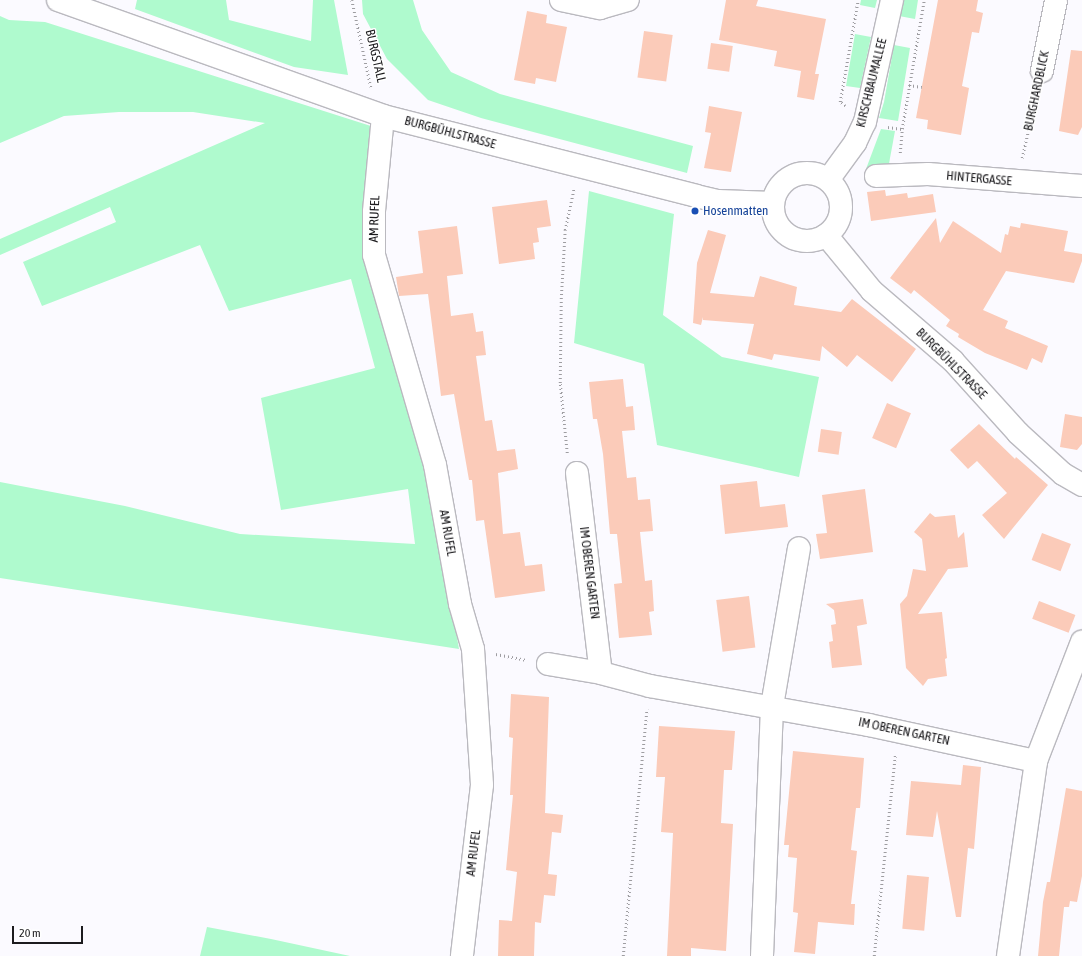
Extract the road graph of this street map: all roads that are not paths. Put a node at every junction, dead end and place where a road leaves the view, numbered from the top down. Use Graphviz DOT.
graph roads {
  1 [pos="58,0"];
  2 [pos="561,0"];
  3 [pos="628,0"];
  4 [pos="892,0"];
  5 [pos="1056,0"];
  6 [pos="1042,71"];
  7 [pos="383,116"];
  8 [pos="876,176"];
  9 [pos="828,180"];
  10 [pos="1082,186"];
  11 [pos="773,203"];
  12 [pos="826,236"];
  13 [pos="577,473"];
  14 [pos="1082,485"];
  15 [pos="799,548"];
  16 [pos="1082,642"];
  17 [pos="548,664"];
  18 [pos="601,673"];
  19 [pos="772,706"];
  20 [pos="1036,761"];
  21 [pos="462,956"];
  22 [pos="762,956"];
  23 [pos="1008,956"];
  1 -- 7 [label="street, BURGBÜHLSTRASSE"];
  2 -- 3 [label="street"];
  4 -- 9 [label="street, KIRSCHBAUMALLEE"];
  5 -- 6 [label="street, BURGHARDBLICK"];
  7 -- 11 [label="street, BURGBÜHLSTRASSE"];
  7 -- 21 [label="street, AM RUFEL"];
  8 -- 10 [label="street, HINTERGASSE"];
  9 -- 11 [label="street"];
  9 -- 12 [label="street"];
  11 -- 12 [label="street"];
  12 -- 14 [label="street, BURGBÜHLSTRASSE"];
  13 -- 18 [label="street, IM OBEREN GARTEN"];
  15 -- 19 [label="street"];
  16 -- 20 [label="street"];
  17 -- 18 [label="street, IM OBEREN GARTEN"];
  18 -- 19 [label="street, IM OBEREN GARTEN"];
  19 -- 20 [label="street, IM OBEREN GARTEN"];
  19 -- 22 [label="street"];
  20 -- 23 [label="street"];
}
